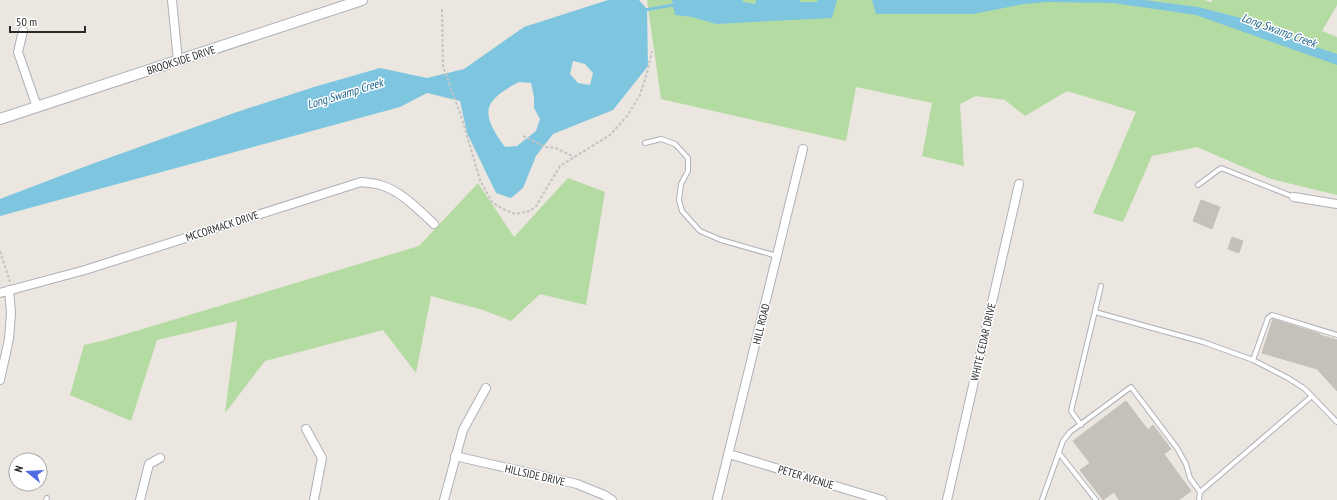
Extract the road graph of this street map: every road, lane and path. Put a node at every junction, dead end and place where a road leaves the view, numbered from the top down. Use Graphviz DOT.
graph roads {
  1 [pos="172,0"];
  2 [pos="362,0"];
  3 [pos="442,9"];
  4 [pos="23,31"];
  5 [pos="652,51"];
  6 [pos="178,61"];
  7 [pos="37,107"];
  8 [pos="0,119"];
  9 [pos="523,136"];
  10 [pos="645,143"];
  11 [pos="803,148"];
  12 [pos="574,157"];
  13 [pos="1019,184"];
  14 [pos="1198,185"];
  15 [pos="1294,197"];
  16 [pos="1337,204"];
  17 [pos="434,224"];
  18 [pos="0,251"];
  19 [pos="778,256"];
  20 [pos="9,286"];
  21 [pos="1101,286"];
  22 [pos="0,292"];
  23 [pos="1095,312"];
  24 [pos="1337,335"];
  25 [pos="1252,360"];
  26 [pos="0,380"];
  27 [pos="486,388"];
  28 [pos="1312,396"];
  29 [pos="1337,422"];
  30 [pos="1081,425"];
  31 [pos="306,429"];
  32 [pos="1059,453"];
  33 [pos="729,454"];
  34 [pos="455,456"];
  35 [pos="160,458"];
  36 [pos="1200,492"];
  37 [pos="140,500"];
  38 [pos="314,500"];
  39 [pos="444,500"];
  40 [pos="612,500"];
  41 [pos="717,500"];
  42 [pos="882,500"];
  43 [pos="947,500"];
  44 [pos="1042,500"];
  45 [pos="1096,500"];
  46 [pos="1199,500"];
  1 -- 6 [label="street"];
  2 -- 6 [label="street, BROOKSIDE DRIVE"];
  3 -- 12 [label="path"];
  4 -- 7 [label="street"];
  5 -- 12 [label="path"];
  6 -- 7 [label="street, BROOKSIDE DRIVE"];
  7 -- 8 [label="street, BROOKSIDE DRIVE"];
  9 -- 12 [label="path"];
  10 -- 19 [label="lane"];
  11 -- 19 [label="street, HILL ROAD"];
  13 -- 43 [label="street, WHITE CEDAR DRIVE"];
  14 -- 15 [label="lane"];
  15 -- 16 [label="street"];
  17 -- 20 [label="street, MCCORMACK DRIVE"];
  18 -- 20 [label="path"];
  19 -- 33 [label="street, HILL ROAD"];
  20 -- 22 [label="street, MCCORMACK DRIVE"];
  20 -- 26 [label="street"];
  21 -- 23 [label="lane"];
  23 -- 25 [label="lane"];
  23 -- 30 [label="lane"];
  24 -- 25 [label="lane"];
  25 -- 28 [label="lane"];
  27 -- 34 [label="street"];
  28 -- 29 [label="lane"];
  28 -- 36 [label="lane"];
  30 -- 32 [label="lane"];
  30 -- 36 [label="lane"];
  31 -- 38 [label="street"];
  32 -- 44 [label="lane"];
  32 -- 45 [label="lane"];
  33 -- 41 [label="street, HILL ROAD"];
  33 -- 42 [label="street, PETER AVENUE"];
  34 -- 39 [label="street"];
  34 -- 40 [label="street, HILLSIDE DRIVE"];
  35 -- 37 [label="street"];
  36 -- 46 [label="lane"];
}
